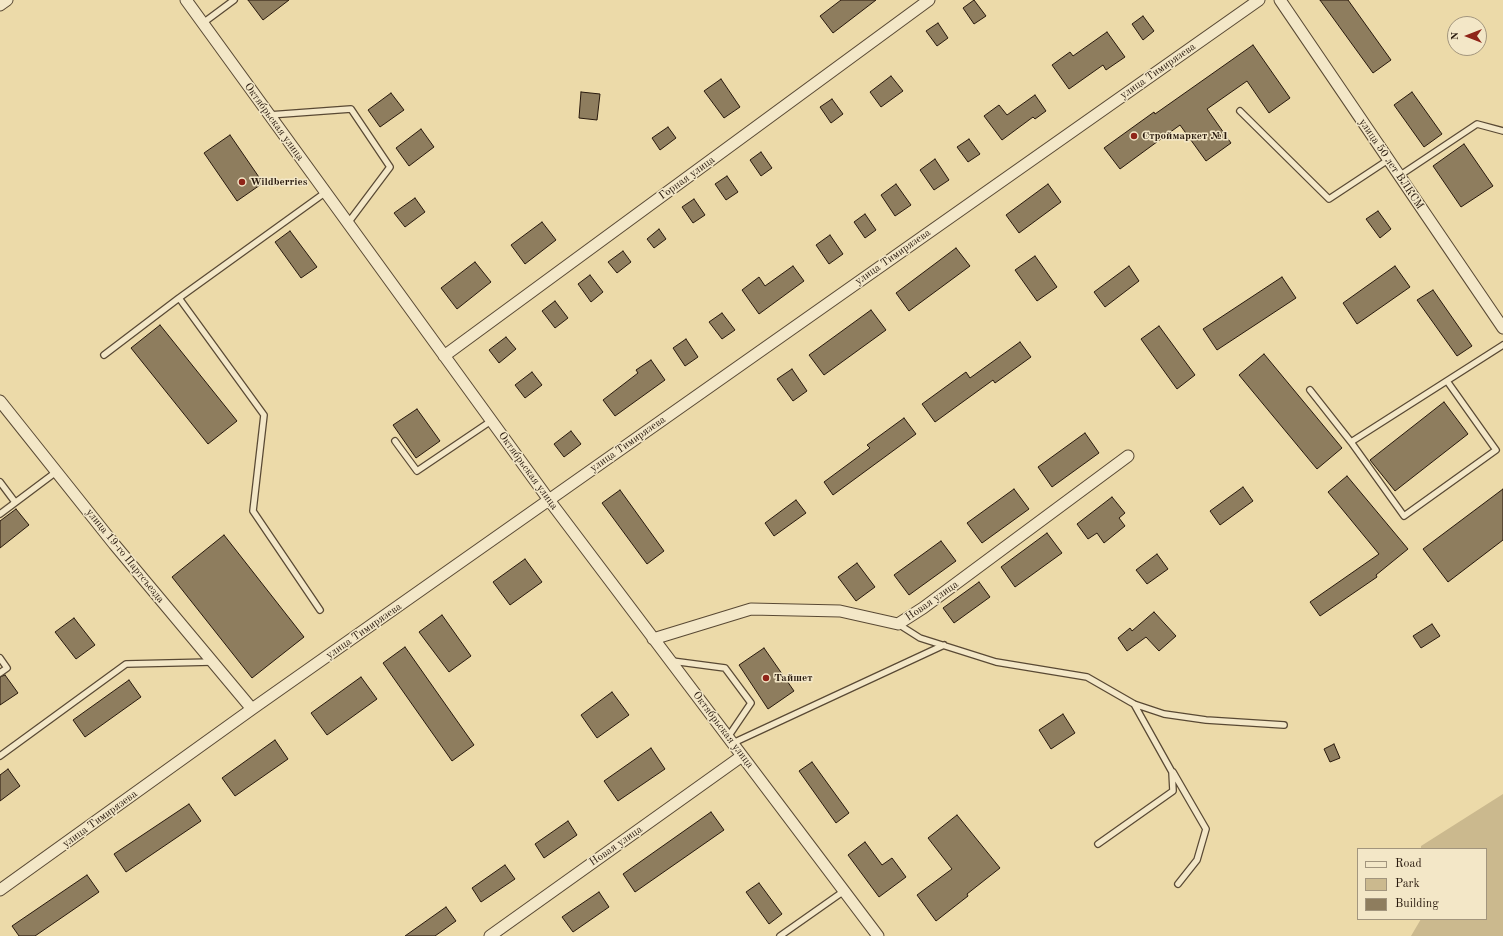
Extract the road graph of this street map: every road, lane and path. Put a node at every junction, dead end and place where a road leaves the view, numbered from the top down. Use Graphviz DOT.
graph roads {
  1 [pos="7,0"];
  2 [pos="186,0"];
  3 [pos="234,0"];
  4 [pos="929,0"];
  5 [pos="1259,0"];
  6 [pos="1280,0"];
  7 [pos="0,5"];
  8 [pos="203,23"];
  9 [pos="1240,111"];
  10 [pos="269,115"];
  11 [pos="1503,131"];
  12 [pos="1388,160"];
  13 [pos="1400,176"];
  14 [pos="326,192"];
  15 [pos="348,223"];
  16 [pos="179,298"];
  17 [pos="1503,328"];
  18 [pos="1503,346"];
  19 [pos="104,355"];
  20 [pos="444,356"];
  21 [pos="1447,381"];
  22 [pos="1310,390"];
  23 [pos="0,402"];
  24 [pos="491,421"];
  25 [pos="395,441"];
  26 [pos="1351,442"];
  27 [pos="1128,456"];
  28 [pos="56,472"];
  29 [pos="0,482"];
  30 [pos="549,500"];
  31 [pos="15,502"];
  32 [pos="0,514"];
  33 [pos="320,610"];
  34 [pos="898,624"];
  35 [pos="653,639"];
  36 [pos="944,645"];
  37 [pos="0,658"];
  38 [pos="670,661"];
  39 [pos="212,662"];
  40 [pos="0,673"];
  41 [pos="1134,704"];
  42 [pos="252,709"];
  43 [pos="1284,725"];
  44 [pos="730,740"];
  45 [pos="0,756"];
  46 [pos="742,756"];
  47 [pos="1172,772"];
  48 [pos="1098,844"];
  49 [pos="1178,884"];
  50 [pos="0,890"];
  51 [pos="844,891"];
  52 [pos="490,936"];
  53 [pos="780,936"];
  54 [pos="878,936"];
  1 -- 7 [label="street"];
  2 -- 8 [label="street, Октябрьская улица"];
  3 -- 8 [label="lane"];
  4 -- 20 [label="street, Горная улица"];
  5 -- 30 [label="street, улица Тимирязева"];
  6 -- 12 [label="street, улица 50 лет ВЛКСМ"];
  8 -- 10 [label="street, Октябрьская улица"];
  9 -- 12 [label="lane"];
  10 -- 14 [label="street, Октябрьская улица"];
  10 -- 15 [label="lane"];
  11 -- 13 [label="lane"];
  12 -- 13 [label="street, улица 50 лет ВЛКСМ"];
  13 -- 17 [label="street, улица 50 лет ВЛКСМ"];
  14 -- 15 [label="street, Октябрьская улица"];
  14 -- 16 [label="lane"];
  15 -- 20 [label="street, Октябрьская улица"];
  16 -- 19 [label="lane"];
  16 -- 33 [label="lane"];
  18 -- 21 [label="lane"];
  20 -- 24 [label="street, Октябрьская улица"];
  21 -- 26 [label="lane"];
  21 -- 26 [label="lane"];
  22 -- 26 [label="lane"];
  23 -- 28 [label="street, улица 19-го Партсъезда"];
  24 -- 25 [label="lane"];
  24 -- 30 [label="street, Октябрьская улица"];
  27 -- 34 [label="street, Новая улица"];
  28 -- 31 [label="lane"];
  28 -- 39 [label="street, улица 19-го Партсъезда"];
  29 -- 31 [label="lane"];
  30 -- 35 [label="street, Октябрьская улица"];
  30 -- 42 [label="street, улица Тимирязева"];
  31 -- 32 [label="lane"];
  34 -- 35 [label="street, Новая улица"];
  34 -- 36 [label="lane"];
  35 -- 38 [label="street, Октябрьская улица"];
  36 -- 41 [label="lane"];
  36 -- 44 [label="lane"];
  37 -- 40 [label="lane"];
  38 -- 44 [label="street, Октябрьская улица"];
  38 -- 44 [label="lane"];
  39 -- 42 [label="street, улица 19-го Партсъезда"];
  39 -- 45 [label="lane"];
  41 -- 43 [label="lane"];
  41 -- 47 [label="lane"];
  42 -- 50 [label="street, улица Тимирязева"];
  44 -- 46 [label="street, Октябрьская улица"];
  46 -- 51 [label="street, Октябрьская улица"];
  46 -- 52 [label="street, Новая улица"];
  47 -- 48 [label="lane"];
  47 -- 49 [label="lane"];
  51 -- 53 [label="lane"];
  51 -- 54 [label="street, Октябрьская улица"];
}
